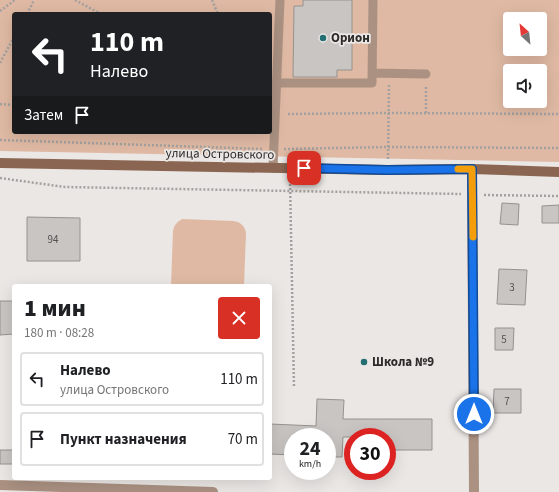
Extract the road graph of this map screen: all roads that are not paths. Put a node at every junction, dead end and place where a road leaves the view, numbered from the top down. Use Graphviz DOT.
graph roads {
  1 [pos="280,0"];
  2 [pos="373,0"];
  3 [pos="372,73"];
  4 [pos="426,74"];
  5 [pos="276,83"];
  6 [pos="0,163"];
  7 [pos="273,168"];
  8 [pos="472,169"];
  9 [pos="559,172"];
  10 [pos="0,485"];
  11 [pos="213,492"];
  12 [pos="474,492"];
  1 -- 5 [label="lane"];
  2 -- 3 [label="lane"];
  3 -- 4 [label="lane"];
  3 -- 5 [label="lane"];
  5 -- 7 [label="lane"];
  6 -- 7 [label="street, улица Островского"];
  7 -- 8 [label="street, улица Островского"];
  8 -- 9 [label="street, улица Островского"];
  8 -- 12 [label="street"];
  10 -- 11 [label="street"];
}
